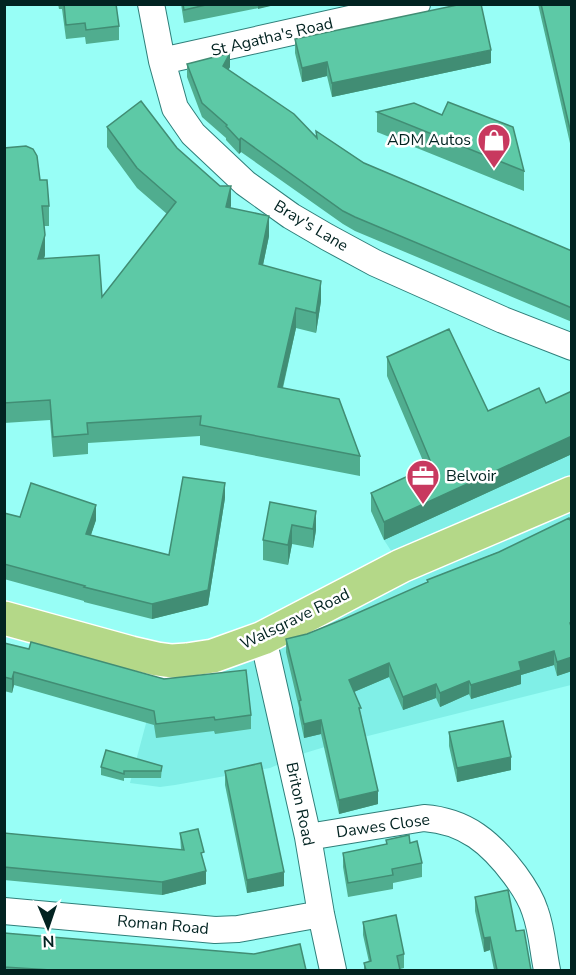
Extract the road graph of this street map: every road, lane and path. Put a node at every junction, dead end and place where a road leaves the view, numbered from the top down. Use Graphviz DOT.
graph roads {
  1 [pos="151,4"];
  2 [pos="417,4"];
  3 [pos="162,61"];
  4 [pos="572,347"];
  5 [pos="572,493"];
  6 [pos="4,618"];
  7 [pos="263,638"];
  8 [pos="308,837"];
  9 [pos="4,911"];
  10 [pos="321,914"];
  11 [pos="333,970"];
  12 [pos="547,970"];
  1 -- 3 [label="street, Bray's Lane"];
  2 -- 3 [label="street, St Agatha's Road"];
  3 -- 4 [label="street, Bray's Lane"];
  5 -- 7 [label="highway, Walsgrave Road"];
  6 -- 7 [label="highway, Walsgrave Road"];
  7 -- 8 [label="street, Briton Road"];
  8 -- 10 [label="street, Briton Road"];
  8 -- 12 [label="street, Dawes Close"];
  9 -- 10 [label="street, Roman Road"];
  10 -- 11 [label="street, Briton Road"];
}
